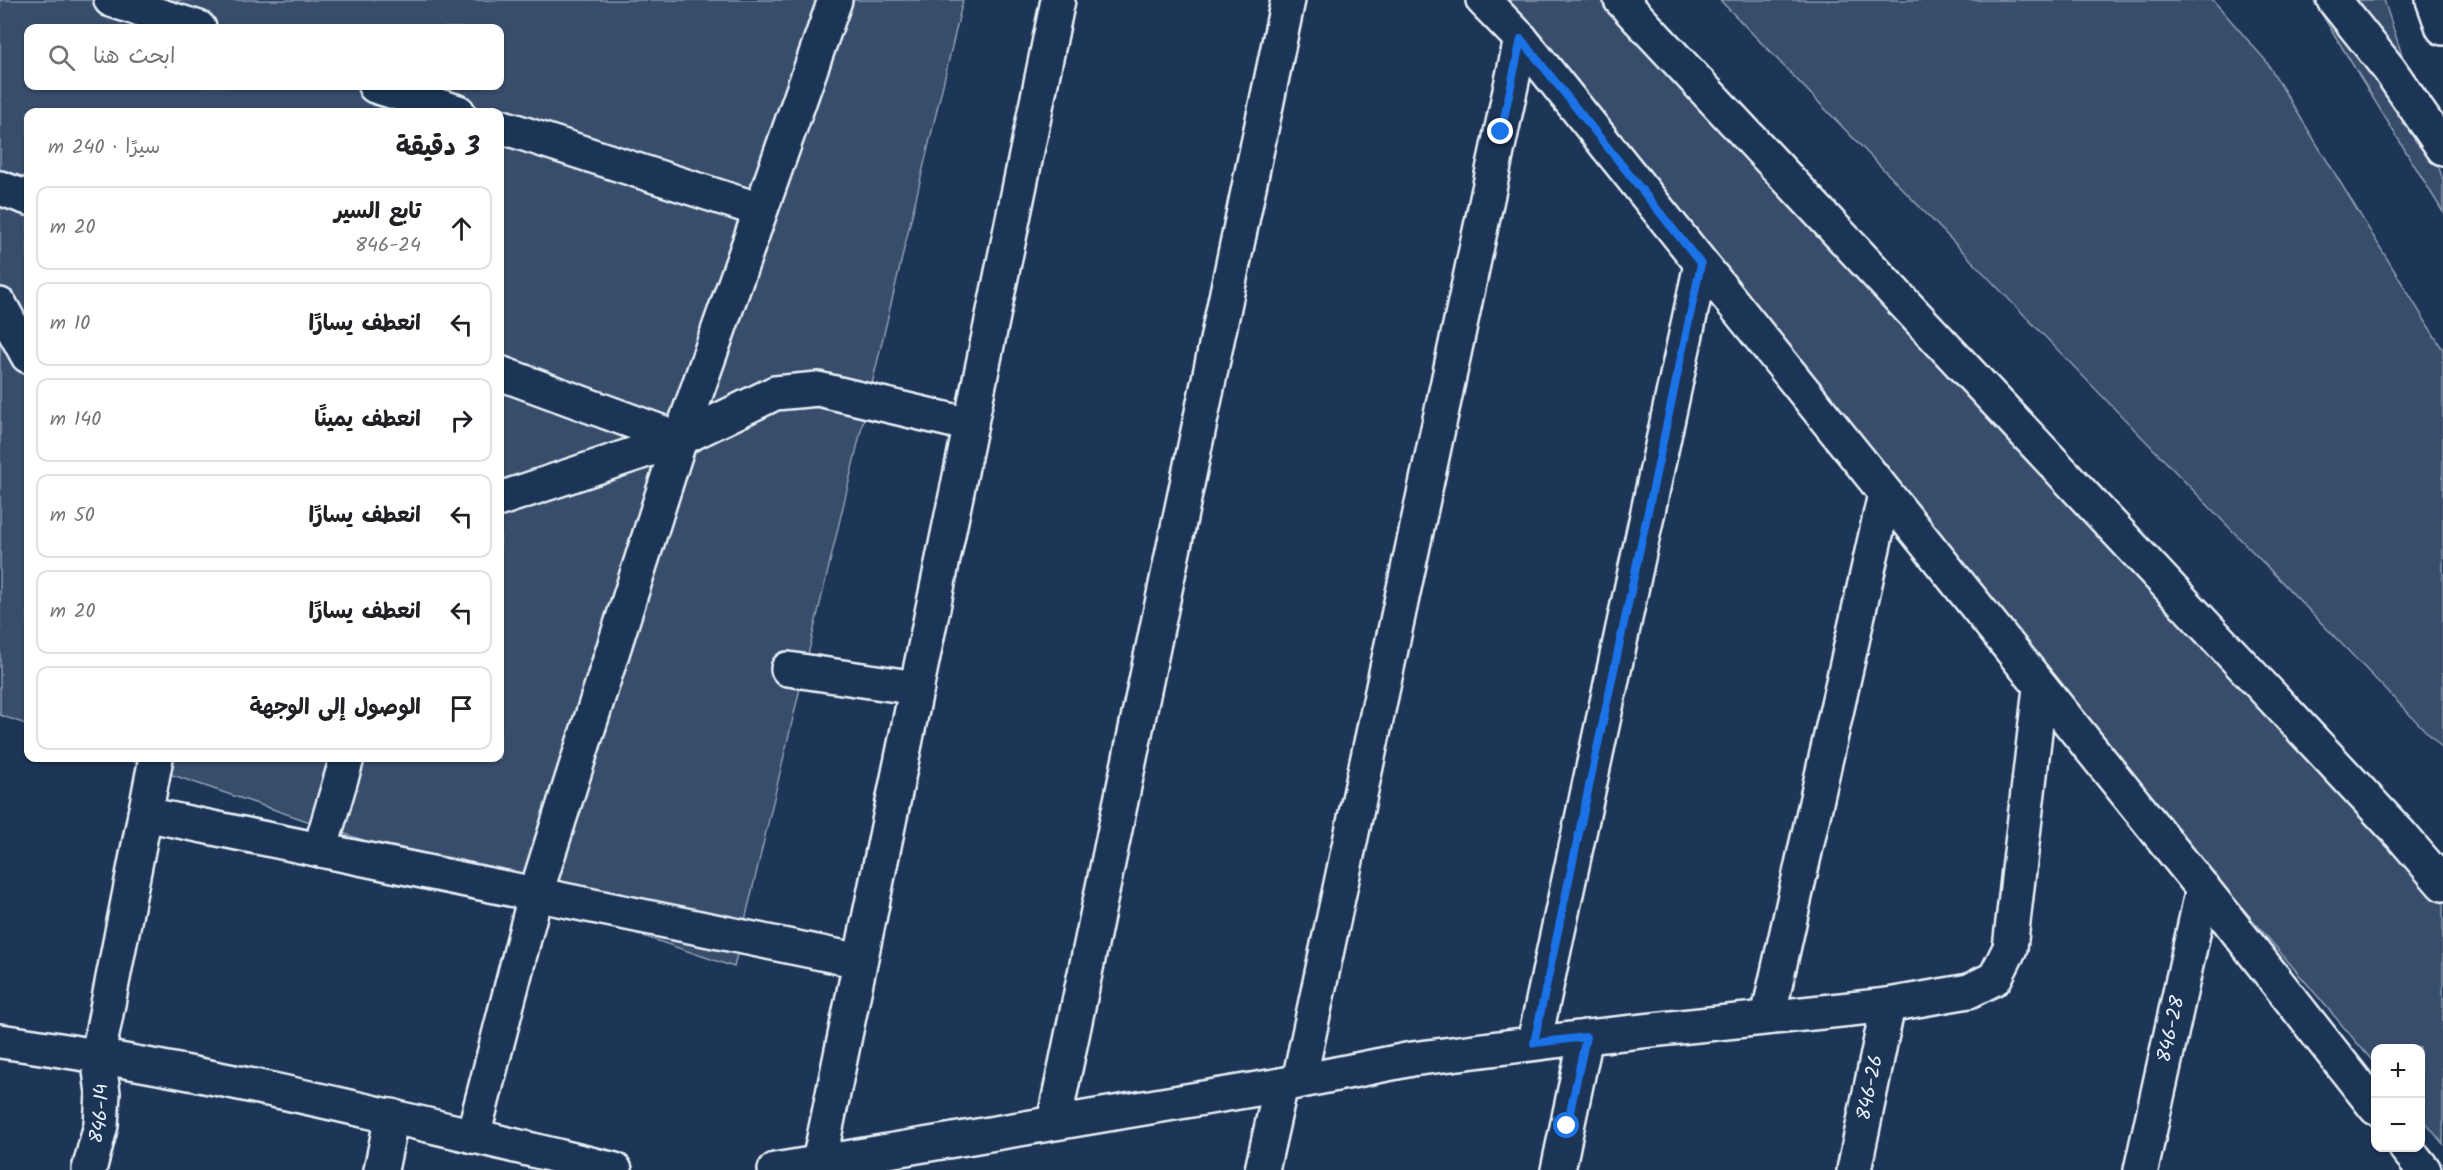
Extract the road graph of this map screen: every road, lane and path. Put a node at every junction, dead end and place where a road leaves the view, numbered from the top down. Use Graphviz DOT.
graph roads {
  1 [pos="111,0"];
  2 [pos="1058,0"];
  3 [pos="1288,0"];
  4 [pos="1483,0"];
  5 [pos="2334,0"];
  6 [pos="2433,0"];
  7 [pos="831,1"];
  8 [pos="1628,7"];
  9 [pos="186,24"];
  10 [pos="2443,28"];
  11 [pos="1521,39"];
  12 [pos="388,90"];
  13 [pos="445,108"];
  14 [pos="504,127"];
  15 [pos="2443,148"];
  16 [pos="0,188"];
  17 [pos="24,197"];
  18 [pos="760,210"];
  19 [pos="1701,264"];
  20 [pos="0,305"];
  21 [pos="24,349"];
  22 [pos="504,374"];
  23 [pos="970,425"];
  24 [pos="680,440"];
  25 [pos="1885,494"];
  26 [pos="504,498"];
  27 [pos="788,669"];
  28 [pos="917,688"];
  29 [pos="2040,688"];
  30 [pos="155,762"];
  31 [pos="346,762"];
  32 [pos="145,813"];
  33 [pos="320,850"];
  34 [pos="2443,884"];
  35 [pos="2203,888"];
  36 [pos="535,896"];
  37 [pos="860,961"];
  38 [pos="1888,1005"];
  39 [pos="1768,1017"];
  40 [pos="1586,1037"];
  41 [pos="0,1041"];
  42 [pos="1534,1043"];
  43 [pos="98,1055"];
  44 [pos="1290,1083"];
  45 [pos="2371,1102"];
  46 [pos="392,1116"];
  47 [pos="1054,1122"];
  48 [pos="473,1136"];
  49 [pos="2409,1152"];
  50 [pos="819,1162"];
  51 [pos="89,1170"];
  52 [pos="381,1170"];
  53 [pos="615,1170"];
  54 [pos="775,1170"];
  55 [pos="1262,1170"];
  56 [pos="1558,1170"];
  57 [pos="1854,1170"];
  58 [pos="2141,1170"];
  59 [pos="2424,1170"];
  1 -- 9 [label="main road"];
  2 -- 23 [label="main road"];
  3 -- 47 [label="main road"];
  4 -- 11 [label="main road"];
  5 -- 15 [label="main road"];
  6 -- 10 [label="main road"];
  7 -- 18 [label="main road"];
  8 -- 34 [label="main road"];
  11 -- 19 [label="main road"];
  11 -- 44 [label="main road"];
  12 -- 13 [label="main road"];
  14 -- 18 [label="main road"];
  16 -- 17 [label="main road"];
  18 -- 24 [label="main road"];
  19 -- 25 [label="main road"];
  19 -- 42 [label="main road"];
  20 -- 21 [label="main road"];
  22 -- 24 [label="main road"];
  23 -- 24 [label="main road"];
  23 -- 28 [label="main road"];
  24 -- 26 [label="main road"];
  24 -- 36 [label="main road"];
  25 -- 29 [label="main road"];
  25 -- 39 [label="main road"];
  27 -- 28 [label="main road"];
  28 -- 37 [label="main road"];
  29 -- 35 [label="main road"];
  29 -- 38 [label="main road"];
  30 -- 32 [label="main road, 846-14"];
  31 -- 33 [label="main road"];
  32 -- 33 [label="main road"];
  32 -- 43 [label="main road, 846-14"];
  33 -- 36 [label="main road"];
  35 -- 45 [label="main road"];
  35 -- 58 [label="main road, 846-28"];
  36 -- 37 [label="main road"];
  36 -- 48 [label="main road"];
  37 -- 50 [label="main road"];
  38 -- 39 [label="main road"];
  38 -- 57 [label="main road, 846-26"];
  39 -- 40 [label="main road"];
  40 -- 42 [label="main road"];
  40 -- 56 [label="main road"];
  41 -- 43 [label="main road"];
  42 -- 44 [label="main road"];
  43 -- 46 [label="main road"];
  43 -- 51 [label="main road, 846-14"];
  44 -- 47 [label="main road"];
  44 -- 55 [label="main road"];
  46 -- 48 [label="main road"];
  46 -- 52 [label="main road"];
  47 -- 50 [label="main road"];
  48 -- 53 [label="main road"];
  49 -- 59 [label="main road"];
  50 -- 54 [label="main road"];
}
